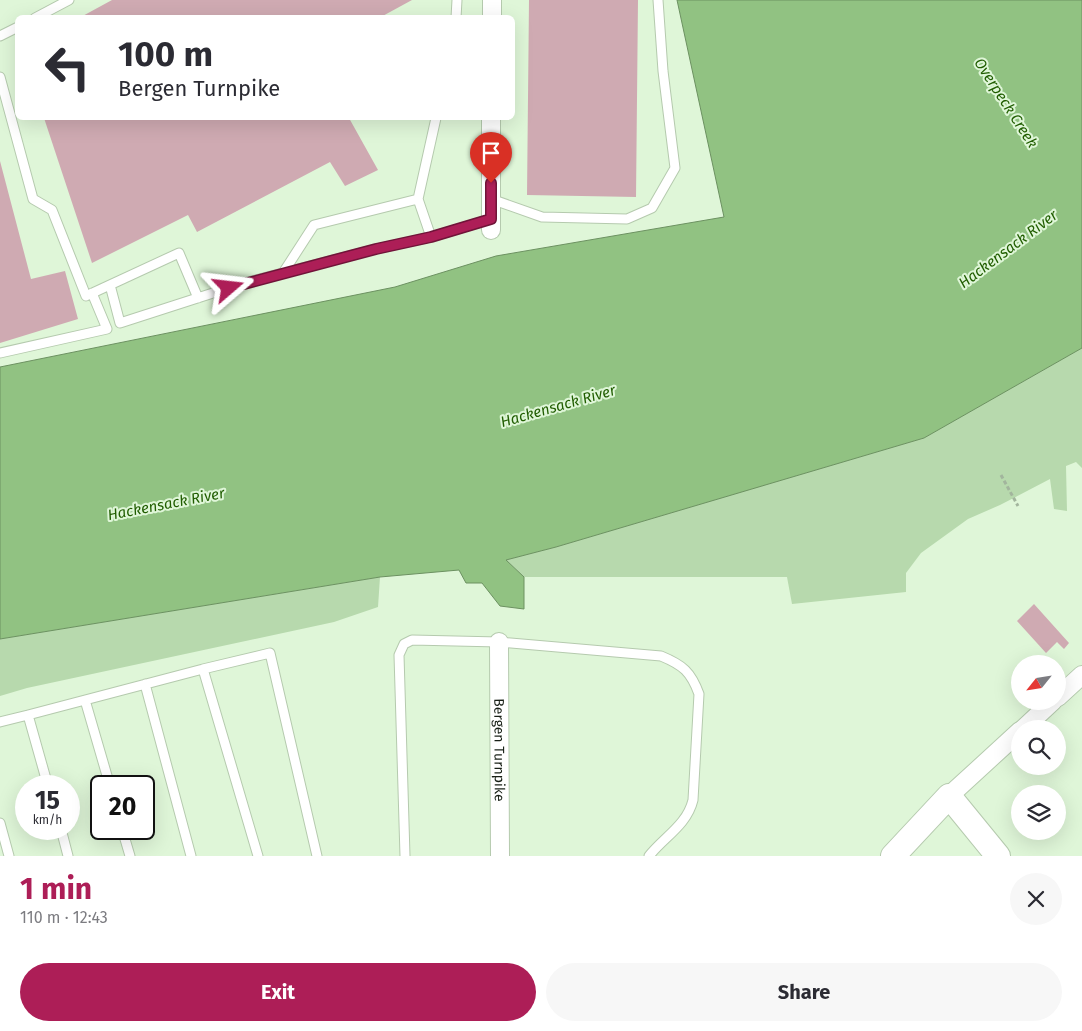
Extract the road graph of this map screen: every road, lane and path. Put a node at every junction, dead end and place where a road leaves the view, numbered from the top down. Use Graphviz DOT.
graph roads {
  1 [pos="69,0"];
  2 [pos="457,0"];
  3 [pos="492,0"];
  4 [pos="658,0"];
  5 [pos="41,15"];
  6 [pos="456,15"];
  7 [pos="492,15"];
  8 [pos="15,28"];
  9 [pos="0,36"];
  10 [pos="0,77"];
  11 [pos="436,120"];
  12 [pos="491,120"];
  13 [pos="418,199"];
  14 [pos="491,199"];
  15 [pos="491,225"];
  16 [pos="431,237"];
  17 [pos="283,273"];
  18 [pos="110,285"];
  19 [pos="92,293"];
  20 [pos="198,298"];
  21 [pos="0,353"];
  22 [pos="1001,475"];
  23 [pos="1018,506"];
  24 [pos="499,642"];
  25 [pos="203,669"];
  26 [pos="1082,675"];
  27 [pos="144,684"];
  28 [pos="1066,690"];
  29 [pos="85,700"];
  30 [pos="1043,710"];
  31 [pos="28,715"];
  32 [pos="1033,720"];
  33 [pos="0,722"];
  34 [pos="1011,740"];
  35 [pos="45,775"];
  36 [pos="107,775"];
  37 [pos="949,796"];
  38 [pos="0,824"];
  39 [pos="64,840"];
  40 [pos="125,840"];
  41 [pos="9,856"];
  42 [pos="68,856"];
  43 [pos="130,856"];
  44 [pos="191,856"];
  45 [pos="258,856"];
  46 [pos="317,856"];
  47 [pos="405,856"];
  48 [pos="500,856"];
  49 [pos="649,856"];
  50 [pos="893,856"];
  51 [pos="998,856"];
  1 -- 5 [label="lane"];
  2 -- 6 [label="lane"];
  3 -- 7 [label="street"];
  4 -- 14 [label="lane"];
  8 -- 9 [label="lane"];
  10 -- 19 [label="lane"];
  11 -- 13 [label="lane"];
  12 -- 14 [label="street"];
  13 -- 16 [label="lane"];
  13 -- 17 [label="lane"];
  14 -- 15 [label="street"];
  15 -- 16 [label="lane"];
  16 -- 17 [label="lane"];
  17 -- 20 [label="lane"];
  18 -- 19 [label="lane"];
  18 -- 20 [label="lane"];
  18 -- 20 [label="lane"];
  19 -- 21 [label="lane"];
  22 -- 23 [label="path"];
  24 -- 47 [label="lane"];
  24 -- 48 [label="street, Bergen Turnpike"];
  24 -- 49 [label="lane"];
  25 -- 27 [label="lane"];
  25 -- 45 [label="lane"];
  25 -- 46 [label="lane"];
  26 -- 28 [label="street"];
  27 -- 29 [label="lane"];
  27 -- 44 [label="lane"];
  29 -- 31 [label="lane"];
  29 -- 36 [label="lane"];
  30 -- 32 [label="street"];
  31 -- 33 [label="lane"];
  31 -- 35 [label="lane"];
  34 -- 37 [label="street"];
  37 -- 50 [label="street"];
  37 -- 51 [label="street"];
  38 -- 41 [label="lane"];
  39 -- 42 [label="lane"];
  40 -- 43 [label="lane"];
}
